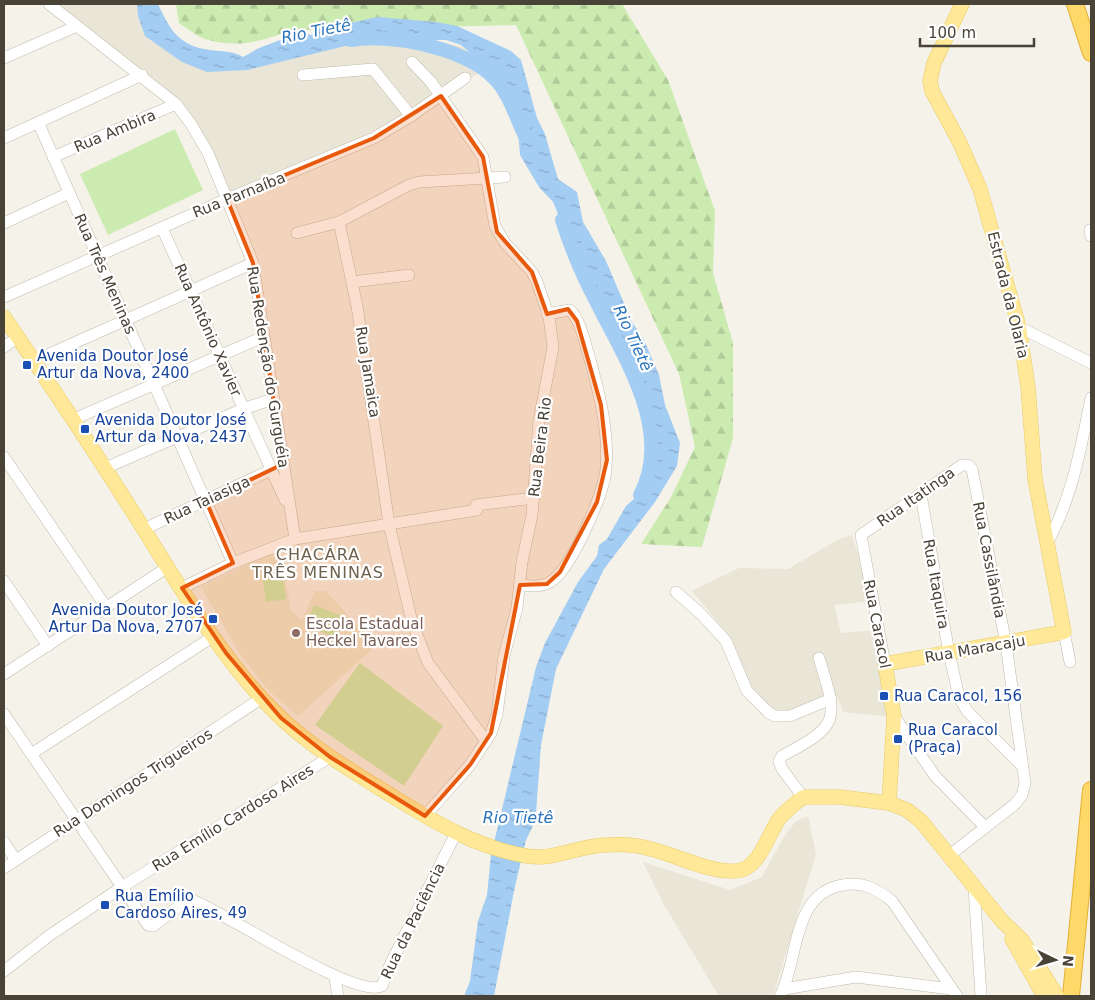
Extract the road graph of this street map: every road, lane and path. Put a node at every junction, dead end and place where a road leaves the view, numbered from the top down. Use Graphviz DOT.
graph roads {
  1 [pos="49,4"];
  2 [pos="962,4"];
  3 [pos="1075,4"];
  4 [pos="77,26"];
  5 [pos="1091,52"];
  6 [pos="4,58"];
  7 [pos="412,62"];
  8 [pos="142,75"];
  9 [pos="303,75"];
  10 [pos="465,78"];
  11 [pos="441,96"];
  12 [pos="176,104"];
  13 [pos="412,116"];
  14 [pos="38,122"];
  15 [pos="4,138"];
  16 [pos="53,157"];
  17 [pos="505,177"];
  18 [pos="487,178"];
  19 [pos="69,193"];
  20 [pos="227,199"];
  21 [pos="338,222"];
  22 [pos="4,223"];
  23 [pos="162,228"];
  24 [pos="297,233"];
  25 [pos="97,256"];
  26 [pos="253,263"];
  27 [pos="410,275"];
  28 [pos="352,282"];
  29 [pos="191,290"];
  30 [pos="4,297"];
  31 [pos="548,314"];
  32 [pos="4,317"];
  33 [pos="125,320"];
  34 [pos="1019,327"];
  35 [pos="18,337"];
  36 [pos="263,337"];
  37 [pos="4,347"];
  38 [pos="220,355"];
  39 [pos="34,361"];
  40 [pos="1091,362"];
  41 [pos="154,384"];
  42 [pos="1091,398"];
  43 [pos="274,399"];
  44 [pos="243,409"];
  45 [pos="74,419"];
  46 [pos="177,436"];
  47 [pos="4,457"];
  48 [pos="105,468"];
  49 [pos="972,469"];
  50 [pos="271,470"];
  51 [pos="921,495"];
  52 [pos="534,498"];
  53 [pos="206,501"];
  54 [pos="291,513"];
  55 [pos="389,524"];
  56 [pos="144,529"];
  57 [pos="861,536"];
  58 [pos="295,539"];
  59 [pos="1047,544"];
  60 [pos="233,563"];
  61 [pos="168,567"];
  62 [pos="4,581"];
  63 [pos="520,585"];
  64 [pos="182,588"];
  65 [pos="676,592"];
  66 [pos="106,607"];
  67 [pos="1064,632"];
  68 [pos="214,636"];
  69 [pos="1006,644"];
  70 [pos="48,646"];
  71 [pos="948,653"];
  72 [pos="820,658"];
  73 [pos="1070,662"];
  74 [pos="885,664"];
  75 [pos="4,674"];
  76 [pos="262,698"];
  77 [pos="831,700"];
  78 [pos="4,714"];
  79 [pos="894,716"];
  80 [pos="486,741"];
  81 [pos="31,754"];
  82 [pos="330,757"];
  83 [pos="1022,766"];
  84 [pos="1091,790"];
  85 [pos="804,797"];
  86 [pos="889,803"];
  87 [pos="425,816"];
  88 [pos="76,820"];
  89 [pos="985,827"];
  90 [pos="456,834"];
  91 [pos="4,842"];
  92 [pos="950,855"];
  93 [pos="16,860"];
  94 [pos="4,868"];
  95 [pos="122,887"];
  96 [pos="974,887"];
  97 [pos="998,915"];
  98 [pos="978,950"];
  99 [pos="4,955"];
  100 [pos="8,967"];
  101 [pos="335,978"];
  102 [pos="362,991"];
  103 [pos="782,993"];
  104 [pos="954,993"];
  105 [pos="338,996"];
  106 [pos="981,996"];
  107 [pos="1044,996"];
  108 [pos="1057,996"];
  109 [pos="1071,996"];
  1 -- 4 [label="street, Rua Redenção do Gurguéia"];
  2 -- 34 [label="main road, Estrada da Olaria"];
  3 -- 5 [label="highway"];
  4 -- 6 [label="street"];
  4 -- 8 [label="street, Rua Redenção do Gurguéia"];
  7 -- 11 [label="street, Rua Beira Rio"];
  8 -- 12 [label="street, Rua Redenção do Gurguéia"];
  8 -- 14 [label="street"];
  9 -- 13 [label="street"];
  10 -- 11 [label="street, Rua Parnaíba"];
  11 -- 13 [label="street, Rua Parnaíba"];
  11 -- 18 [label="street, Rua Beira Rio"];
  12 -- 16 [label="street, Rua Ambira"];
  12 -- 20 [label="street, Rua Redenção do Gurguéia"];
  13 -- 20 [label="street, Rua Parnaíba"];
  14 -- 15 [label="street"];
  14 -- 16 [label="street, Rua Três Meninas"];
  16 -- 19 [label="street, Rua Três Meninas"];
  17 -- 18 [label="street"];
  18 -- 21 [label="street"];
  18 -- 31 [label="street, Rua Beira Rio"];
  19 -- 22 [label="street"];
  19 -- 25 [label="street, Rua Três Meninas"];
  20 -- 23 [label="street, Rua Parnaíba"];
  20 -- 26 [label="street, Rua Redenção do Gurguéia"];
  21 -- 24 [label="street"];
  21 -- 28 [label="street, Rua Jamaica"];
  23 -- 25 [label="street, Rua Parnaíba"];
  23 -- 29 [label="street, Rua Antônio Xavier"];
  25 -- 30 [label="street, Rua Parnaíba"];
  25 -- 33 [label="street, Rua Três Meninas"];
  26 -- 29 [label="street"];
  26 -- 36 [label="street, Rua Redenção do Gurguéia"];
  27 -- 28 [label="street"];
  28 -- 55 [label="street, Rua Jamaica"];
  29 -- 33 [label="street"];
  29 -- 38 [label="street, Rua Antônio Xavier"];
  31 -- 52 [label="street, Rua Beira Rio"];
  31 -- 63 [label="street"];
  32 -- 35 [label="main road"];
  33 -- 39 [label="street"];
  33 -- 41 [label="street, Rua Três Meninas"];
  34 -- 40 [label="street"];
  34 -- 59 [label="main road, Estrada da Olaria"];
  35 -- 37 [label="street"];
  35 -- 39 [label="main road"];
  36 -- 38 [label="street"];
  36 -- 43 [label="street, Rua Redenção do Gurguéia"];
  38 -- 41 [label="street"];
  38 -- 44 [label="street, Rua Antônio Xavier"];
  39 -- 45 [label="main road"];
  41 -- 45 [label="street"];
  41 -- 46 [label="street, Rua Três Meninas"];
  42 -- 59 [label="street"];
  43 -- 44 [label="street"];
  43 -- 54 [label="street, Rua Redenção do Gurguéia"];
  44 -- 46 [label="street"];
  44 -- 50 [label="street, Rua Antônio Xavier"];
  45 -- 48 [label="main road"];
  46 -- 48 [label="street"];
  46 -- 53 [label="street, Rua Três Meninas"];
  47 -- 66 [label="street"];
  48 -- 56 [label="main road"];
  49 -- 51 [label="street, Rua Itatinga"];
  49 -- 69 [label="street, Rua Cassilândia"];
  50 -- 53 [label="street, Rua Taiasiga"];
  50 -- 54 [label="street, Rua Antônio Xavier"];
  51 -- 57 [label="street, Rua Itatinga"];
  51 -- 71 [label="street, Rua Itaquira"];
  52 -- 55 [label="street"];
  52 -- 63 [label="street, Rua Beira Rio"];
  53 -- 56 [label="street, Rua Taiasiga"];
  53 -- 60 [label="street, Rua Três Meninas"];
  54 -- 58 [label="street, Rua Redenção do Gurguéia"];
  55 -- 58 [label="street"];
  55 -- 80 [label="street, Rua Jamaica"];
  56 -- 61 [label="main road"];
  57 -- 74 [label="street, Rua Caracol"];
  58 -- 60 [label="street"];
  59 -- 67 [label="main road, Estrada da Olaria"];
  60 -- 64 [label="street"];
  61 -- 64 [label="main road"];
  61 -- 66 [label="street"];
  62 -- 70 [label="street"];
  63 -- 80 [label="street, Rua Beira Rio"];
  64 -- 68 [label="main road"];
  65 -- 77 [label="street"];
  66 -- 70 [label="street"];
  67 -- 69 [label="main road, Rua Maracaju"];
  67 -- 73 [label="street"];
  68 -- 76 [label="main road"];
  68 -- 81 [label="street"];
  69 -- 71 [label="main road, Rua Maracaju"];
  69 -- 83 [label="street, Rua Cassilândia"];
  70 -- 75 [label="street"];
  71 -- 74 [label="main road, Rua Maracaju"];
  71 -- 83 [label="street, Rua Itaquira"];
  72 -- 77 [label="street"];
  74 -- 79 [label="main road, Rua Caracol"];
  76 -- 82 [label="main road"];
  76 -- 88 [label="street, Rua Domingos Trigueiros"];
  77 -- 85 [label="street"];
  78 -- 81 [label="street"];
  79 -- 86 [label="main road, Rua Caracol"];
  79 -- 89 [label="street"];
  80 -- 87 [label="street, Rua Beira Rio"];
  81 -- 88 [label="street"];
  82 -- 87 [label="main road"];
  82 -- 95 [label="street, Rua Emílio Cardoso Aires"];
  83 -- 89 [label="street, Rua Cassilândia"];
  84 -- 109 [label="highway"];
  85 -- 86 [label="main road"];
  85 -- 90 [label="main road"];
  86 -- 92 [label="main road"];
  87 -- 90 [label="main road"];
  88 -- 93 [label="street, Rua Domingos Trigueiros"];
  88 -- 95 [label="street"];
  89 -- 92 [label="street, Rua Cassilândia"];
  90 -- 102 [label="street, Rua da Paciência"];
  91 -- 93 [label="street"];
  92 -- 96 [label="main road"];
  93 -- 94 [label="street, Rua Domingos Trigueiros"];
  95 -- 100 [label="street, Rua Emílio Cardoso Aires"];
  95 -- 101 [label="street, Rua da Paciência"];
  96 -- 97 [label="main road"];
  96 -- 98 [label="street"];
  97 -- 98 [label="street"];
  97 -- 107 [label="main road"];
  97 -- 108 [label="main road"];
  98 -- 106 [label="street"];
  99 -- 100 [label="street"];
  101 -- 102 [label="street, Rua da Paciência"];
  101 -- 105 [label="street"];
  103 -- 104 [label="street"];
  103 -- 104 [label="street"];
}
